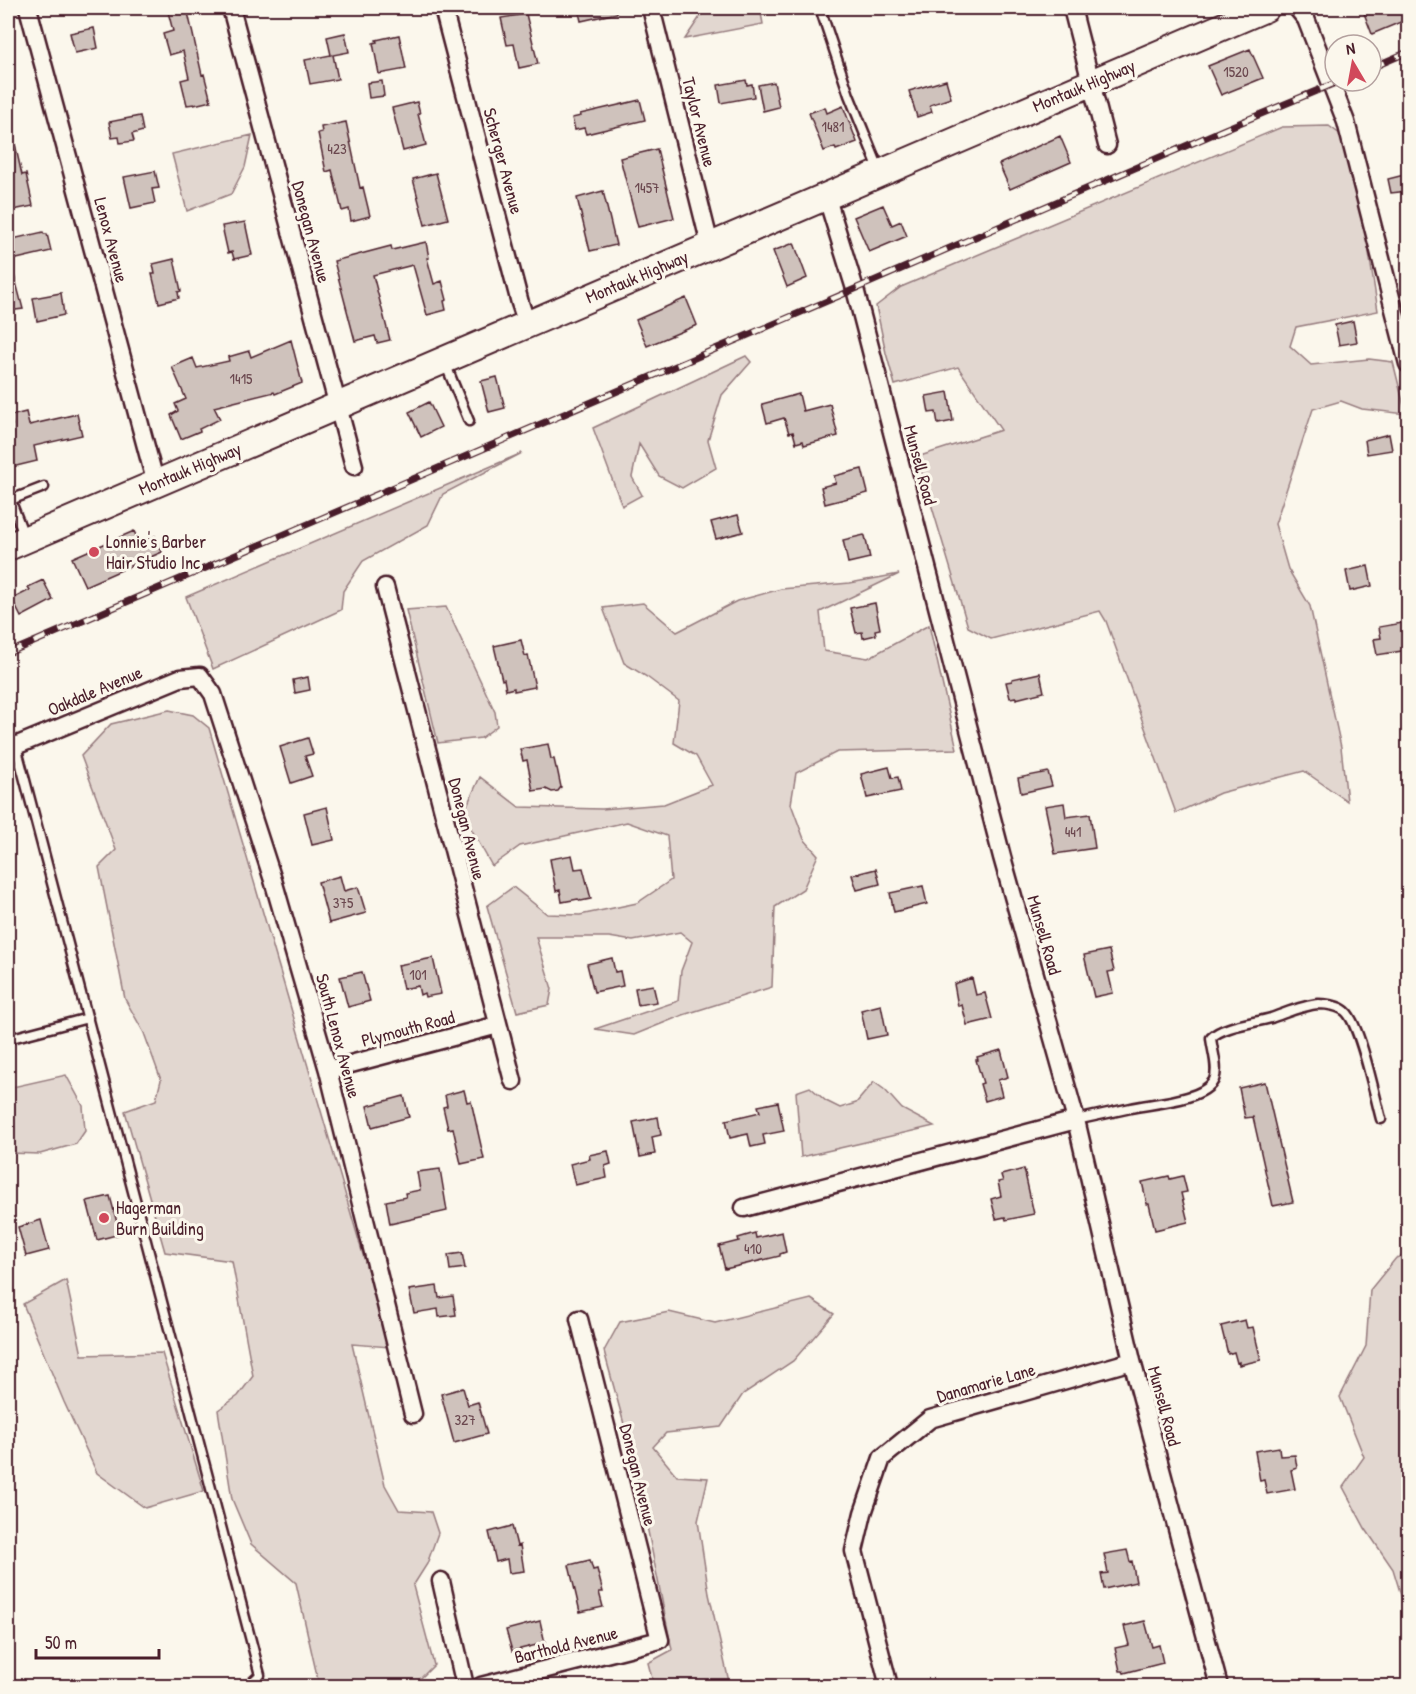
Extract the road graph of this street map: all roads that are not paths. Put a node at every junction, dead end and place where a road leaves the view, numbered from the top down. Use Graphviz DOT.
graph roads {
  1 [pos="28,8"];
  2 [pos="231,8"];
  3 [pos="443,8"];
  4 [pos="651,8"];
  5 [pos="820,8"];
  6 [pos="1072,8"];
  7 [pos="1266,8"];
  8 [pos="1297,8"];
  9 [pos="1091,82"];
  10 [pos="1107,145"];
  11 [pos="880,173"];
  12 [pos="826,195"];
  13 [pos="711,245"];
  14 [pos="527,324"];
  15 [pos="444,359"];
  16 [pos="1408,364"];
  17 [pos="337,405"];
  18 [pos="469,421"];
  19 [pos="354,466"];
  20 [pos="156,483"];
  21 [pos="44,487"];
  22 [pos="9,500"];
  23 [pos="17,543"];
  24 [pos="385,586"];
  25 [pos="200,676"];
  26 [pos="12,747"];
  27 [pos="88,1018"];
  28 [pos="498,1025"];
  29 [pos="8,1039"];
  30 [pos="328,1070"];
  31 [pos="513,1082"];
  32 [pos="1381,1119"];
  33 [pos="1076,1120"];
  34 [pos="744,1208"];
  35 [pos="579,1319"];
  36 [pos="1132,1361"];
  37 [pos="413,1414"];
  38 [pos="441,1581"];
  39 [pos="660,1640"];
  40 [pos="248,1686"];
  41 [pos="465,1686"];
  42 [pos="481,1686"];
  43 [pos="889,1686"];
  44 [pos="1219,1686"];
  1 -- 20 [label="street, Lenox Avenue"];
  2 -- 17 [label="street, Donegan Avenue"];
  3 -- 14 [label="street, Scherger Avenue"];
  4 -- 13 [label="street, Taylor Avenue"];
  5 -- 11 [label="lane"];
  6 -- 9 [label="street"];
  7 -- 9 [label="main road, Montauk Highway"];
  8 -- 16 [label="street"];
  9 -- 10 [label="street"];
  9 -- 11 [label="main road, Montauk Highway"];
  11 -- 12 [label="main road, Montauk Highway"];
  12 -- 13 [label="main road, Montauk Highway"];
  12 -- 33 [label="street, Munsell Road"];
  13 -- 14 [label="main road, Montauk Highway"];
  14 -- 15 [label="main road, Montauk Highway"];
  15 -- 17 [label="main road, Montauk Highway"];
  15 -- 18 [label="lane"];
  17 -- 19 [label="street, Donegan Avenue"];
  17 -- 20 [label="main road, Montauk Highway"];
  20 -- 23 [label="main road, Montauk Highway"];
  21 -- 22 [label="lane"];
  22 -- 23 [label="lane"];
  24 -- 28 [label="street, Donegan Avenue"];
  25 -- 26 [label="street, Oakdale Avenue"];
  25 -- 30 [label="street, South Lenox Avenue"];
  26 -- 27 [label="lane"];
  27 -- 29 [label="lane"];
  27 -- 40 [label="lane"];
  28 -- 30 [label="street, Plymouth Road"];
  28 -- 31 [label="street, Donegan Avenue"];
  30 -- 37 [label="street, South Lenox Avenue"];
  32 -- 33 [label="lane"];
  33 -- 34 [label="street"];
  33 -- 36 [label="street, Munsell Road"];
  35 -- 39 [label="street, Donegan Avenue"];
  36 -- 43 [label="street, Danamarie Lane"];
  36 -- 44 [label="street, Munsell Road"];
  38 -- 41 [label="street"];
  39 -- 42 [label="street, Barthold Avenue"];
}
